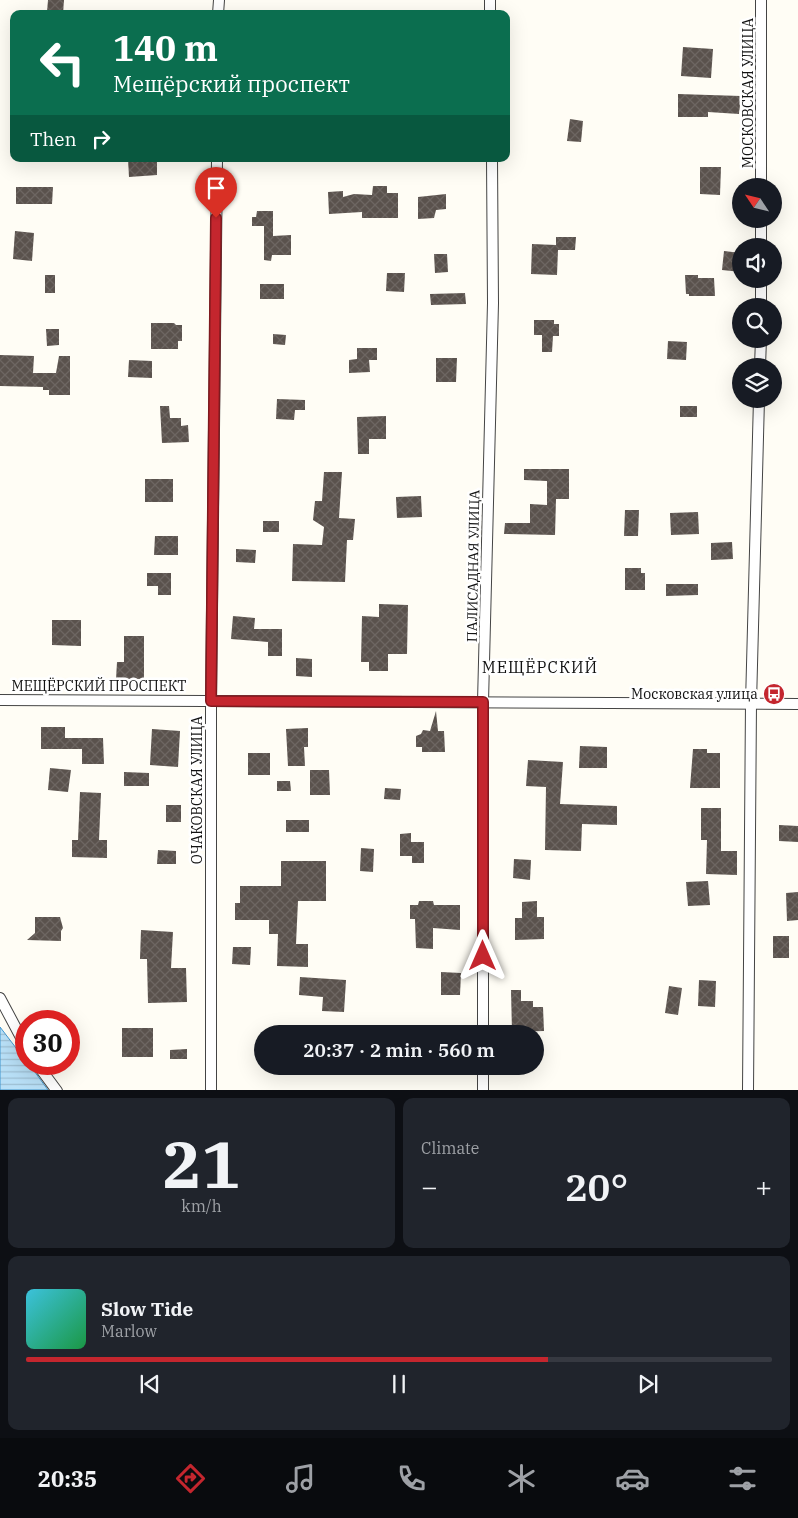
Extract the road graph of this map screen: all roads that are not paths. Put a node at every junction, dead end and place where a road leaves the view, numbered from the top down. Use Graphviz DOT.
graph roads {
  1 [pos="761,0"];
  2 [pos="217,162"];
  3 [pos="492,162"];
  4 [pos="761,178"];
  5 [pos="759,408"];
  6 [pos="0,700"];
  7 [pos="211,701"];
  8 [pos="483,702"];
  9 [pos="751,703"];
  10 [pos="798,704"];
  11 [pos="0,998"];
  12 [pos="483,1025"];
  13 [pos="15,1028"];
  14 [pos="45,1075"];
  15 [pos="483,1075"];
  16 [pos="57,1090"];
  17 [pos="211,1090"];
  18 [pos="483,1090"];
  19 [pos="748,1090"];
  1 -- 4 [label="street, МОСКОВСКАЯ УЛИЦА"];
  2 -- 7 [label="street, ОЧАКОВСКАЯ УЛИЦА"];
  3 -- 8 [label="street, ПАЛИСАДНАЯ УЛИЦА"];
  5 -- 9 [label="street"];
  6 -- 7 [label="street, МЕЩЁРСКИЙ ПРОСПЕКТ"];
  7 -- 8 [label="street, МЕЩЁРСКИЙ ПРОСПЕКТ"];
  7 -- 17 [label="street, ОЧАКОВСКАЯ УЛИЦА"];
  8 -- 9 [label="street, МЕЩЁРСКИЙ ПРОСПЕКТ"];
  8 -- 12 [label="street, ПАЛИСАДНАЯ УЛИЦА"];
  9 -- 10 [label="street, МЕЩЁРСКИЙ ПРОСПЕКТ"];
  9 -- 19 [label="street"];
  11 -- 13 [label="street"];
  14 -- 16 [label="street"];
  15 -- 18 [label="street"];
}
